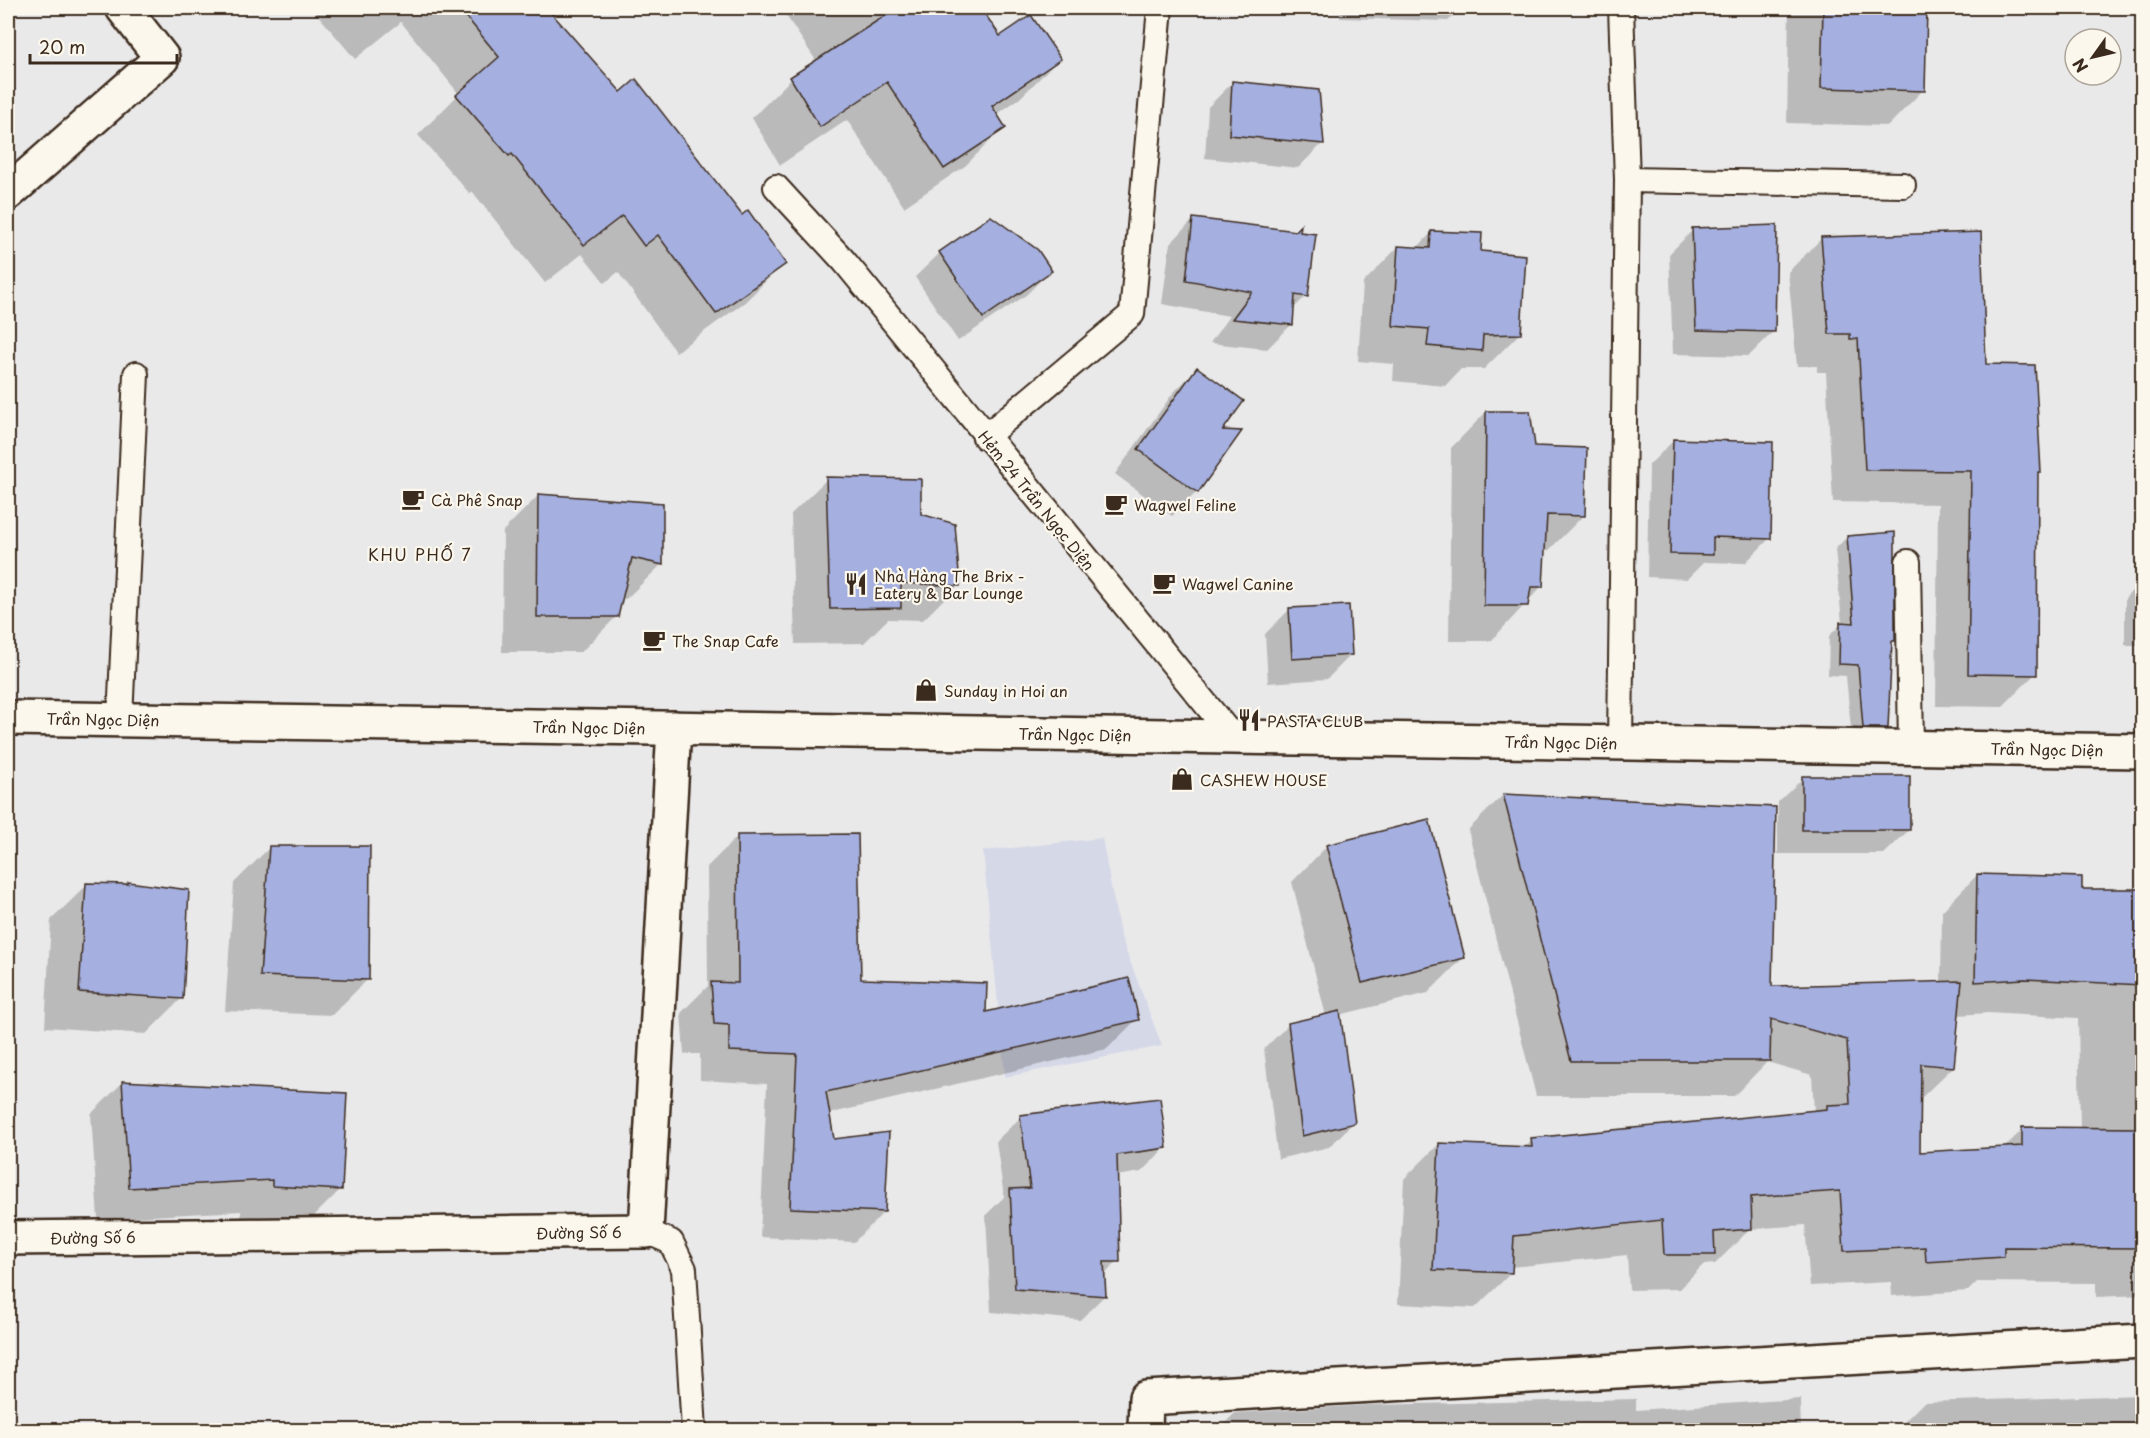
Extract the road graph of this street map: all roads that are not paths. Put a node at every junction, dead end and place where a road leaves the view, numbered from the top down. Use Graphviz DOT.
graph roads {
  1 [pos="123,8"];
  2 [pos="1160,8"];
  3 [pos="1621,8"];
  4 [pos="1627,180"];
  5 [pos="1903,185"];
  6 [pos="776,187"];
  7 [pos="8,193"];
  8 [pos="135,374"];
  9 [pos="985,437"];
  10 [pos="1908,562"];
  11 [pos="8,718"];
  12 [pos="120,719"];
  13 [pos="674,728"];
  14 [pos="1232,736"];
  15 [pos="1620,743"];
  16 [pos="1911,747"];
  17 [pos="2142,751"];
  18 [pos="646,1231"];
  19 [pos="8,1238"];
  20 [pos="2142,1341"];
  21 [pos="694,1431"];
  22 [pos="1144,1431"];
  1 -- 7 [label="street"];
  2 -- 9 [label="lane"];
  3 -- 4 [label="lane"];
  4 -- 5 [label="lane"];
  4 -- 15 [label="lane"];
  6 -- 9 [label="lane, Hẻm 24 Trần Ngọc Diện"];
  8 -- 12 [label="lane"];
  9 -- 14 [label="lane, Hẻm 24 Trần Ngọc Diện"];
  10 -- 16 [label="lane"];
  11 -- 12 [label="street, Trần Ngọc Diện"];
  12 -- 13 [label="street, Trần Ngọc Diện"];
  13 -- 14 [label="street, Trần Ngọc Diện"];
  13 -- 18 [label="street"];
  14 -- 15 [label="street, Trần Ngọc Diện"];
  15 -- 16 [label="street, Trần Ngọc Diện"];
  16 -- 17 [label="street, Trần Ngọc Diện"];
  18 -- 19 [label="street, Đường Số 6"];
  18 -- 21 [label="lane"];
  20 -- 22 [label="street"];
}
